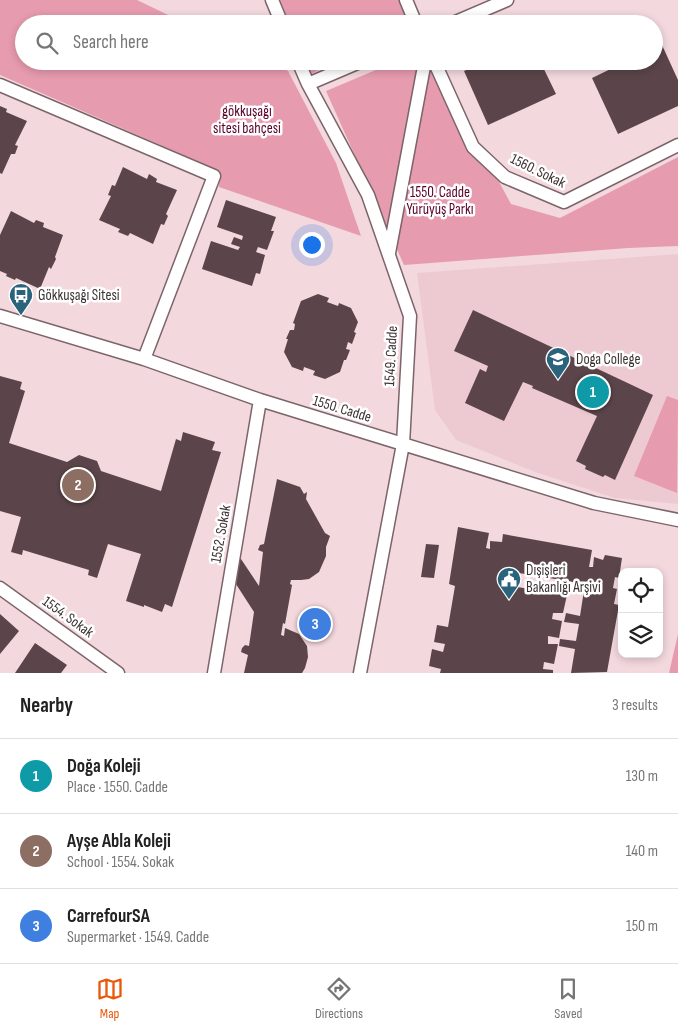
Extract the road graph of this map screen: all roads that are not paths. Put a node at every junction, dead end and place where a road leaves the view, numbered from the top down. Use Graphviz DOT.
graph roads {
  1 [pos="272,0"];
  2 [pos="406,0"];
  3 [pos="507,0"];
  4 [pos="278,15"];
  5 [pos="412,15"];
  6 [pos="472,15"];
  7 [pos="302,70"];
  8 [pos="341,70"];
  9 [pos="423,70"];
  10 [pos="438,70"];
  11 [pos="308,84"];
  12 [pos="0,85"];
  13 [pos="678,145"];
  14 [pos="389,256"];
  15 [pos="0,316"];
  16 [pos="144,359"];
  17 [pos="260,400"];
  18 [pos="402,444"];
  19 [pos="678,520"];
  20 [pos="0,588"];
  21 [pos="118,673"];
  22 [pos="214,673"];
  23 [pos="360,673"];
  1 -- 4 [label="street"];
  2 -- 5 [label="street"];
  3 -- 6 [label="street"];
  7 -- 11 [label="street, 1549. Cadde"];
  8 -- 11 [label="street"];
  9 -- 14 [label="street"];
  10 -- 13 [label="street, 1560. Sokak"];
  11 -- 14 [label="street, 1549. Cadde"];
  12 -- 16 [label="street"];
  14 -- 18 [label="street, 1549. Cadde"];
  15 -- 16 [label="street, 1550. Cadde"];
  16 -- 17 [label="street, 1550. Cadde"];
  17 -- 18 [label="street, 1550. Cadde"];
  17 -- 22 [label="street, 1552. Sokak"];
  18 -- 19 [label="street, 1550. Cadde"];
  18 -- 23 [label="street, 1549. Cadde"];
  20 -- 21 [label="street, 1554. Sokak"];
}
